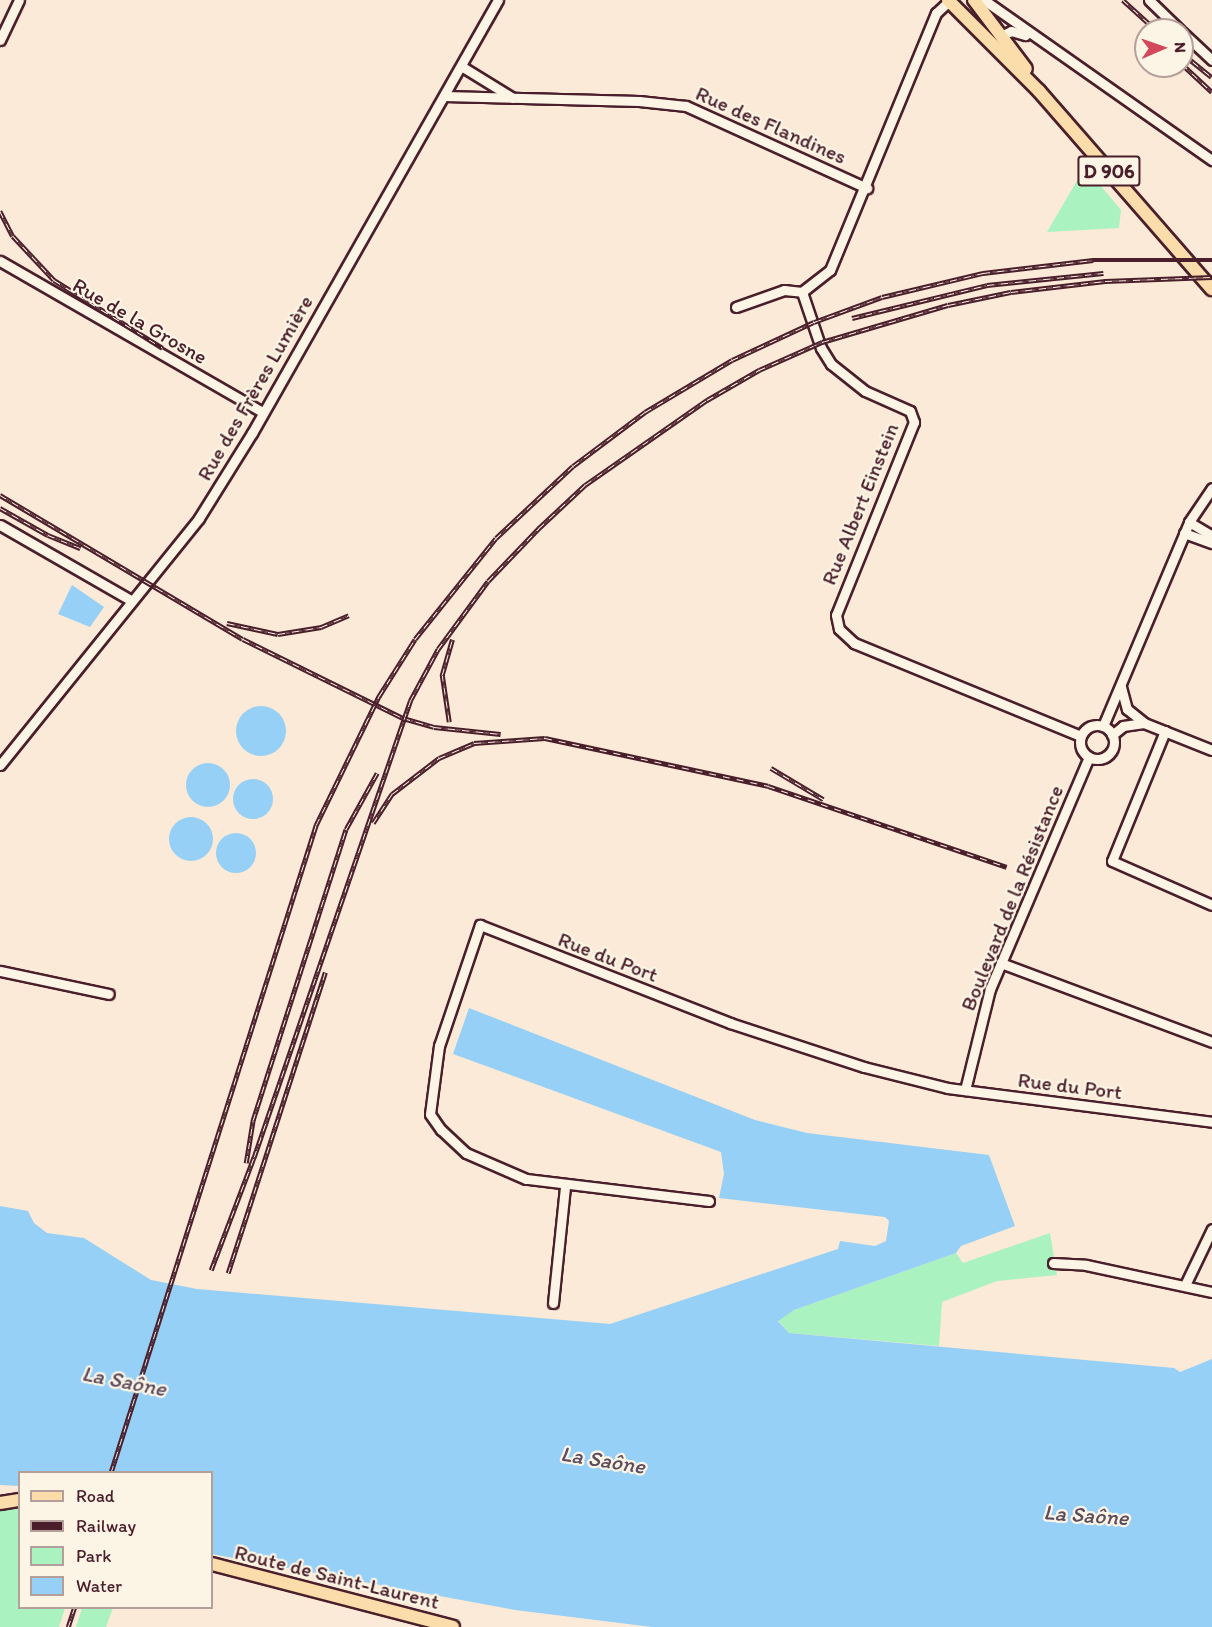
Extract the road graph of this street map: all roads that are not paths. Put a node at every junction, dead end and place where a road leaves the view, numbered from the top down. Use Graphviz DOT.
graph roads {
  1 [pos="19,0"];
  2 [pos="498,0"];
  3 [pos="948,0"];
  4 [pos="974,0"];
  5 [pos="984,0"];
  6 [pos="1149,0"];
  7 [pos="1168,18"];
  8 [pos="1003,35"];
  9 [pos="1035,39"];
  10 [pos="0,40"];
  11 [pos="1194,43"];
  12 [pos="1212,60"];
  13 [pos="460,66"];
  14 [pos="1040,91"];
  15 [pos="444,96"];
  16 [pos="515,99"];
  17 [pos="1212,160"];
  18 [pos="867,188"];
  19 [pos="0,261"];
  20 [pos="1212,289"];
  21 [pos="802,292"];
  22 [pos="736,307"];
  23 [pos="263,412"];
  24 [pos="1212,488"];
  25 [pos="1189,522"];
  26 [pos="0,525"];
  27 [pos="1184,533"];
  28 [pos="1212,536"];
  29 [pos="1212,543"];
  30 [pos="132,601"];
  31 [pos="1121,683"];
  32 [pos="1144,723"];
  33 [pos="1103,726"];
  34 [pos="1165,731"];
  35 [pos="1112,735"];
  36 [pos="1081,736"];
  37 [pos="1212,750"];
  38 [pos="1089,757"];
  39 [pos="0,765"];
  40 [pos="1212,905"];
  41 [pos="1001,963"];
  42 [pos="0,971"];
  43 [pos="109,994"];
  44 [pos="1212,1042"];
  45 [pos="965,1090"];
  46 [pos="1212,1122"];
  47 [pos="565,1186"];
  48 [pos="709,1201"];
  49 [pos="1212,1229"];
  50 [pos="1053,1263"];
  51 [pos="1185,1285"];
  52 [pos="1212,1292"];
  53 [pos="553,1303"];
  54 [pos="18,1500"];
  55 [pos="0,1503"];
  56 [pos="213,1564"];
  57 [pos="437,1624"];
  58 [pos="453,1627"];
  1 -- 10 [label="street"];
  2 -- 13 [label="street, Rue des Frères Lumière"];
  3 -- 14 [label="main road, D 906"];
  3 -- 18 [label="street"];
  4 -- 8 [label="main road, D 906"];
  5 -- 9 [label="street"];
  6 -- 7 [label="street"];
  8 -- 9 [label="street"];
  8 -- 14 [label="main road, D 906"];
  9 -- 17 [label="street"];
  11 -- 12 [label="street"];
  13 -- 15 [label="street, Rue des Frères Lumière"];
  13 -- 16 [label="street"];
  14 -- 20 [label="main road, D 906"];
  15 -- 16 [label="street, Rue des Flandines"];
  15 -- 23 [label="street, Rue des Frères Lumière"];
  16 -- 18 [label="street, Rue des Flandines"];
  18 -- 21 [label="street"];
  19 -- 23 [label="street, Rue de la Grosne"];
  21 -- 22 [label="street"];
  21 -- 36 [label="street, Rue Albert Einstein"];
  23 -- 30 [label="street, Rue des Frères Lumière"];
  24 -- 25 [label="street"];
  25 -- 27 [label="street"];
  25 -- 28 [label="street"];
  26 -- 30 [label="street"];
  27 -- 29 [label="street"];
  27 -- 31 [label="street"];
  30 -- 39 [label="street, Rue des Frères Lumière"];
  31 -- 32 [label="street"];
  31 -- 33 [label="street"];
  32 -- 34 [label="street"];
  32 -- 35 [label="street"];
  33 -- 35 [label="street"];
  33 -- 36 [label="street"];
  34 -- 37 [label="street"];
  34 -- 40 [label="street"];
  35 -- 38 [label="street"];
  36 -- 38 [label="street"];
  38 -- 41 [label="street, Boulevard de la Résistance"];
  41 -- 44 [label="street"];
  41 -- 45 [label="street, Boulevard de la Résistance"];
  42 -- 43 [label="street"];
  45 -- 46 [label="street, Rue du Port"];
  45 -- 47 [label="street, Rue du Port"];
  47 -- 48 [label="street, Rue du Port"];
  47 -- 53 [label="street"];
  49 -- 51 [label="street"];
  50 -- 51 [label="street"];
  51 -- 52 [label="street"];
  54 -- 55 [label="main road"];
  56 -- 57 [label="main road, Route de Saint-Laurent"];
  57 -- 58 [label="main road, Route de Saint-Laurent"];
}
